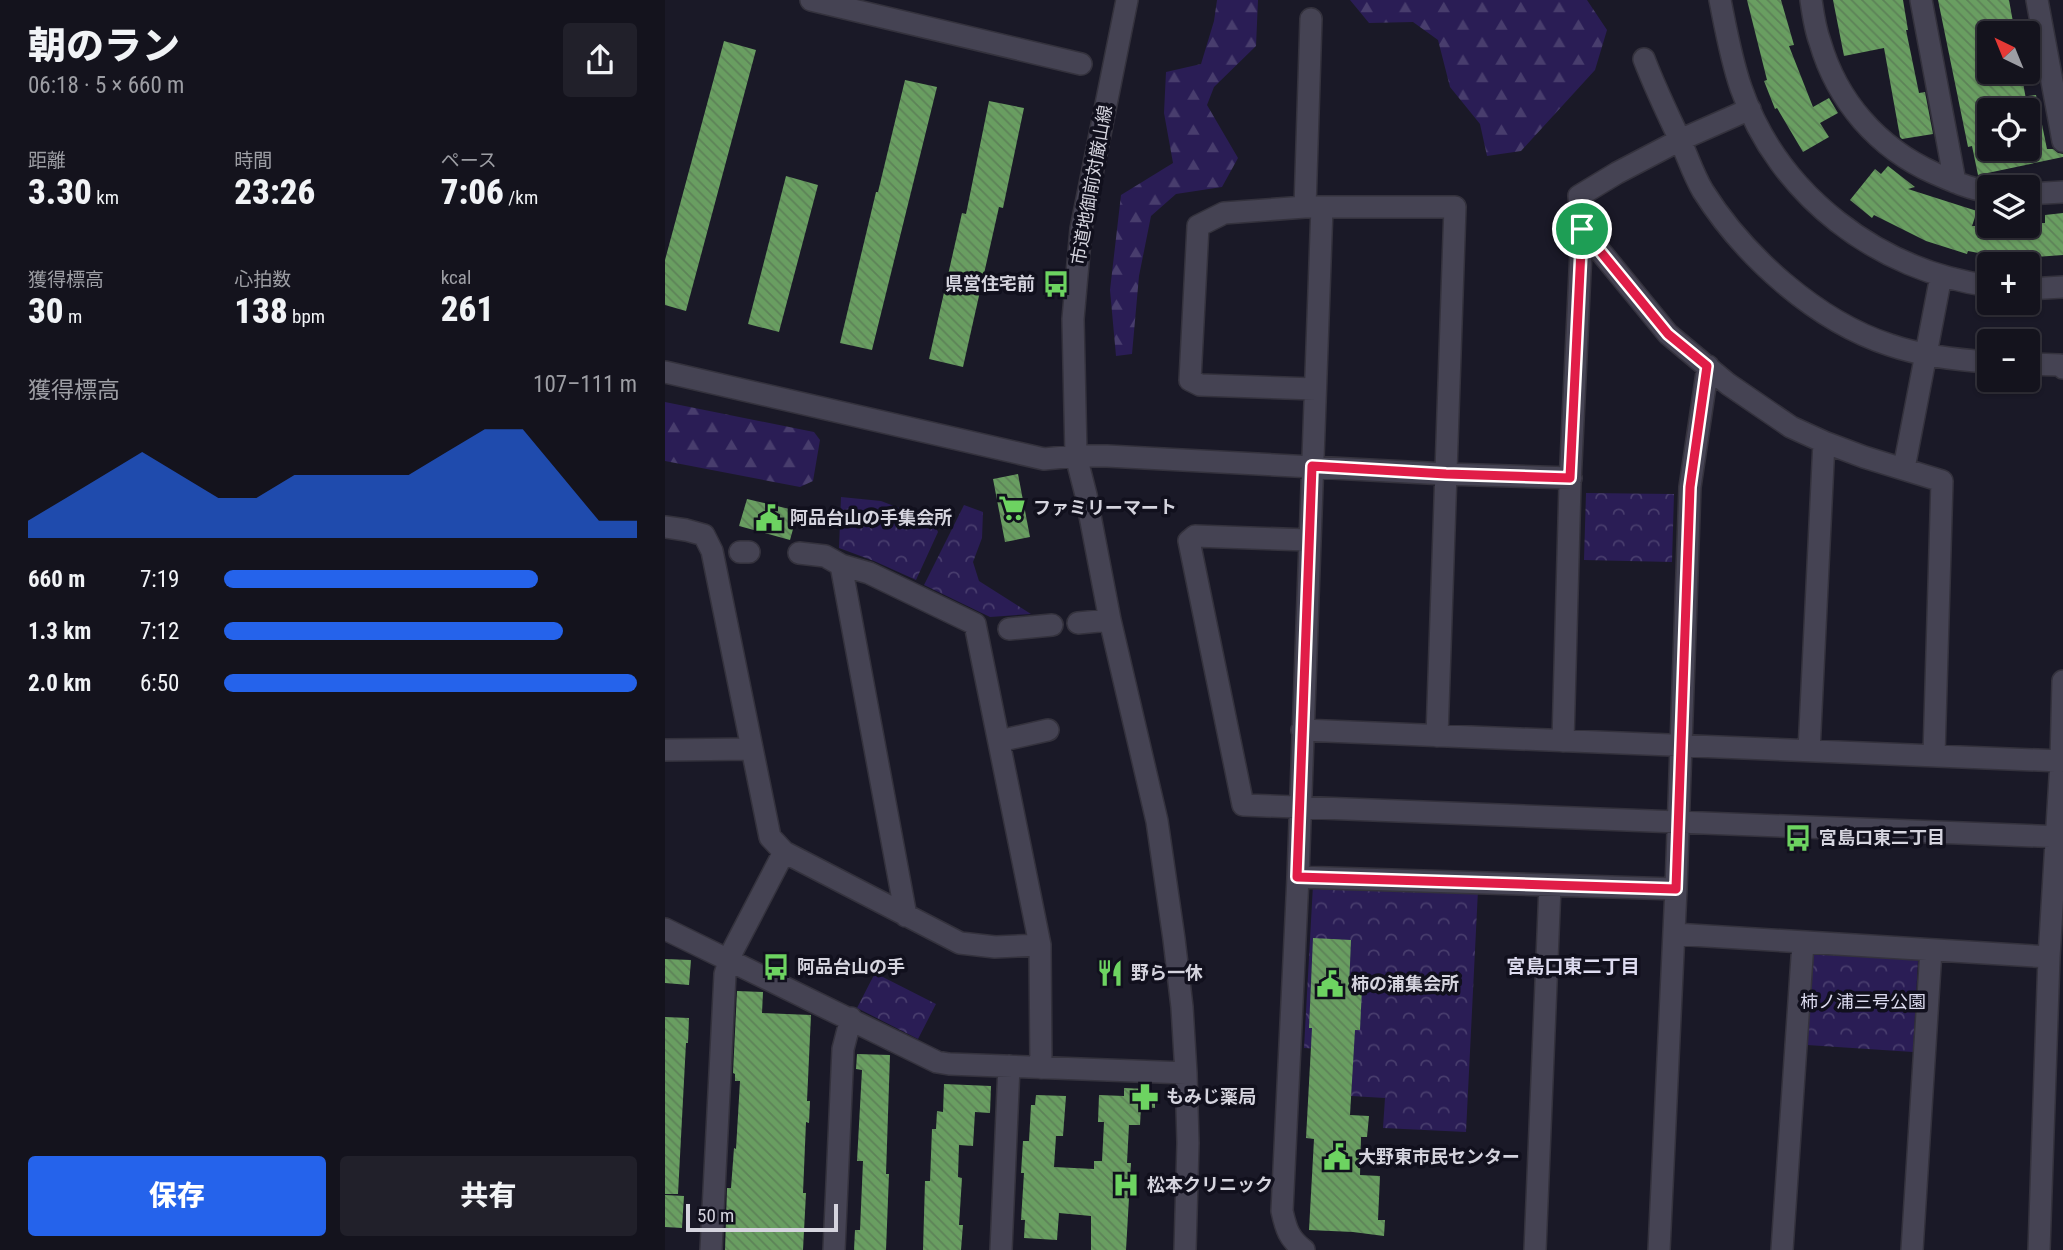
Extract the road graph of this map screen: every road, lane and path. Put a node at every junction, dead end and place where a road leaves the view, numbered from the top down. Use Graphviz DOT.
graph roads {
  1 [pos="811,0"];
  2 [pos="1127,0"];
  3 [pos="1720,0"];
  4 [pos="1811,0"];
  5 [pos="1921,0"];
  6 [pos="2037,0"];
  7 [pos="1311,19"];
  8 [pos="1644,60"];
  9 [pos="1081,64"];
  10 [pos="1750,109"];
  11 [pos="1680,141"];
  12 [pos="2063,141"];
  13 [pos="1955,182"];
  14 [pos="1977,190"];
  15 [pos="2063,192"];
  16 [pos="2040,193"];
  17 [pos="1313,207"];
  18 [pos="1582,229"];
  19 [pos="1941,276"];
  20 [pos="1977,283"];
  21 [pos="2063,287"];
  22 [pos="2040,288"];
  23 [pos="1927,355"];
  24 [pos="1977,361"];
  25 [pos="2040,364"];
  26 [pos="1707,366"];
  27 [pos="2063,368"];
  28 [pos="665,372"];
  29 [pos="1315,389"];
  30 [pos="1824,442"];
  31 [pos="1076,456"];
  32 [pos="1312,466"];
  33 [pos="1904,468"];
  34 [pos="1446,474"];
  35 [pos="1570,478"];
  36 [pos="665,527"];
  37 [pos="1309,540"];
  38 [pos="799,553"];
  39 [pos="830,554"];
  40 [pos="1110,620"];
  41 [pos="1078,622"];
  42 [pos="1052,625"];
  43 [pos="992,627"];
  44 [pos="2063,681"];
  45 [pos="1048,730"];
  46 [pos="1302,730"];
  47 [pos="1437,736"];
  48 [pos="999,741"];
  49 [pos="1563,741"];
  50 [pos="1682,745"];
  51 [pos="752,749"];
  52 [pos="665,750"];
  53 [pos="1809,751"];
  54 [pos="1934,755"];
  55 [pos="2061,761"];
  56 [pos="1300,806"];
  57 [pos="1679,821"];
  58 [pos="2060,837"];
  59 [pos="784,852"];
  60 [pos="1297,877"];
  61 [pos="1550,886"];
  62 [pos="1676,889"];
  63 [pos="906,916"];
  64 [pos="665,929"];
  65 [pos="1674,934"];
  66 [pos="1803,943"];
  67 [pos="1040,946"];
  68 [pos="1931,950"];
  69 [pos="2049,957"];
  70 [pos="729,959"];
  71 [pos="851,1018"];
  72 [pos="1009,1066"];
  73 [pos="1041,1068"];
  74 [pos="1187,1073"];
  75 [pos="711,1250"];
  76 [pos="834,1250"];
  77 [pos="1001,1250"];
  78 [pos="1185,1250"];
  79 [pos="1304,1250"];
  80 [pos="1535,1250"];
  81 [pos="1659,1250"];
  82 [pos="1782,1250"];
  83 [pos="1912,1250"];
  84 [pos="2039,1250"];
  1 -- 9 [label="street"];
  2 -- 31 [label="street, 市道地御前対厳山線"];
  3 -- 10 [label="street"];
  4 -- 13 [label="street"];
  5 -- 13 [label="street"];
  6 -- 12 [label="street"];
  7 -- 17 [label="street"];
  8 -- 11 [label="street"];
  10 -- 11 [label="street"];
  10 -- 19 [label="street"];
  11 -- 18 [label="street"];
  11 -- 23 [label="street"];
  13 -- 14 [label="street"];
  15 -- 16 [label="street"];
  17 -- 29 [label="street"];
  17 -- 29 [label="street"];
  17 -- 34 [label="street"];
  18 -- 26 [label="street"];
  18 -- 35 [label="street"];
  19 -- 20 [label="street"];
  19 -- 23 [label="street"];
  21 -- 22 [label="street"];
  23 -- 24 [label="street"];
  23 -- 33 [label="street"];
  25 -- 27 [label="street"];
  26 -- 30 [label="street"];
  26 -- 50 [label="street"];
  28 -- 31 [label="street"];
  29 -- 32 [label="street"];
  30 -- 33 [label="street"];
  30 -- 53 [label="street"];
  31 -- 32 [label="street"];
  31 -- 40 [label="street, 市道地御前対厳山線"];
  32 -- 34 [label="street"];
  32 -- 37 [label="street"];
  33 -- 54 [label="street"];
  34 -- 35 [label="street"];
  34 -- 47 [label="street"];
  35 -- 49 [label="street"];
  36 -- 51 [label="street"];
  37 -- 46 [label="street"];
  37 -- 56 [label="street"];
  38 -- 39 [label="street"];
  39 -- 43 [label="street"];
  39 -- 63 [label="street"];
  40 -- 41 [label="street"];
  40 -- 74 [label="street, 市道地御前対厳山線"];
  42 -- 43 [label="street"];
  43 -- 48 [label="street"];
  44 -- 55 [label="street"];
  45 -- 48 [label="street"];
  46 -- 47 [label="street"];
  46 -- 56 [label="street"];
  47 -- 49 [label="street"];
  48 -- 67 [label="street"];
  49 -- 50 [label="street"];
  50 -- 53 [label="street"];
  50 -- 57 [label="street"];
  51 -- 52 [label="street"];
  51 -- 59 [label="street"];
  53 -- 54 [label="street"];
  54 -- 55 [label="street"];
  55 -- 58 [label="street"];
  56 -- 57 [label="street"];
  56 -- 60 [label="street"];
  57 -- 58 [label="street"];
  57 -- 62 [label="street"];
  58 -- 69 [label="street"];
  59 -- 63 [label="street"];
  59 -- 70 [label="street"];
  60 -- 61 [label="street"];
  60 -- 79 [label="street"];
  61 -- 62 [label="street"];
  61 -- 80 [label="street"];
  62 -- 65 [label="street"];
  63 -- 67 [label="street"];
  64 -- 70 [label="street"];
  65 -- 66 [label="street"];
  65 -- 81 [label="street"];
  66 -- 68 [label="street"];
  66 -- 82 [label="street"];
  67 -- 73 [label="street"];
  68 -- 69 [label="street"];
  68 -- 83 [label="street"];
  69 -- 84 [label="street"];
  70 -- 71 [label="street"];
  70 -- 75 [label="street"];
  71 -- 72 [label="street"];
  71 -- 76 [label="street"];
  72 -- 73 [label="street"];
  72 -- 77 [label="street"];
  73 -- 74 [label="street"];
  74 -- 78 [label="street, 市道地御前対厳山線"];
}
